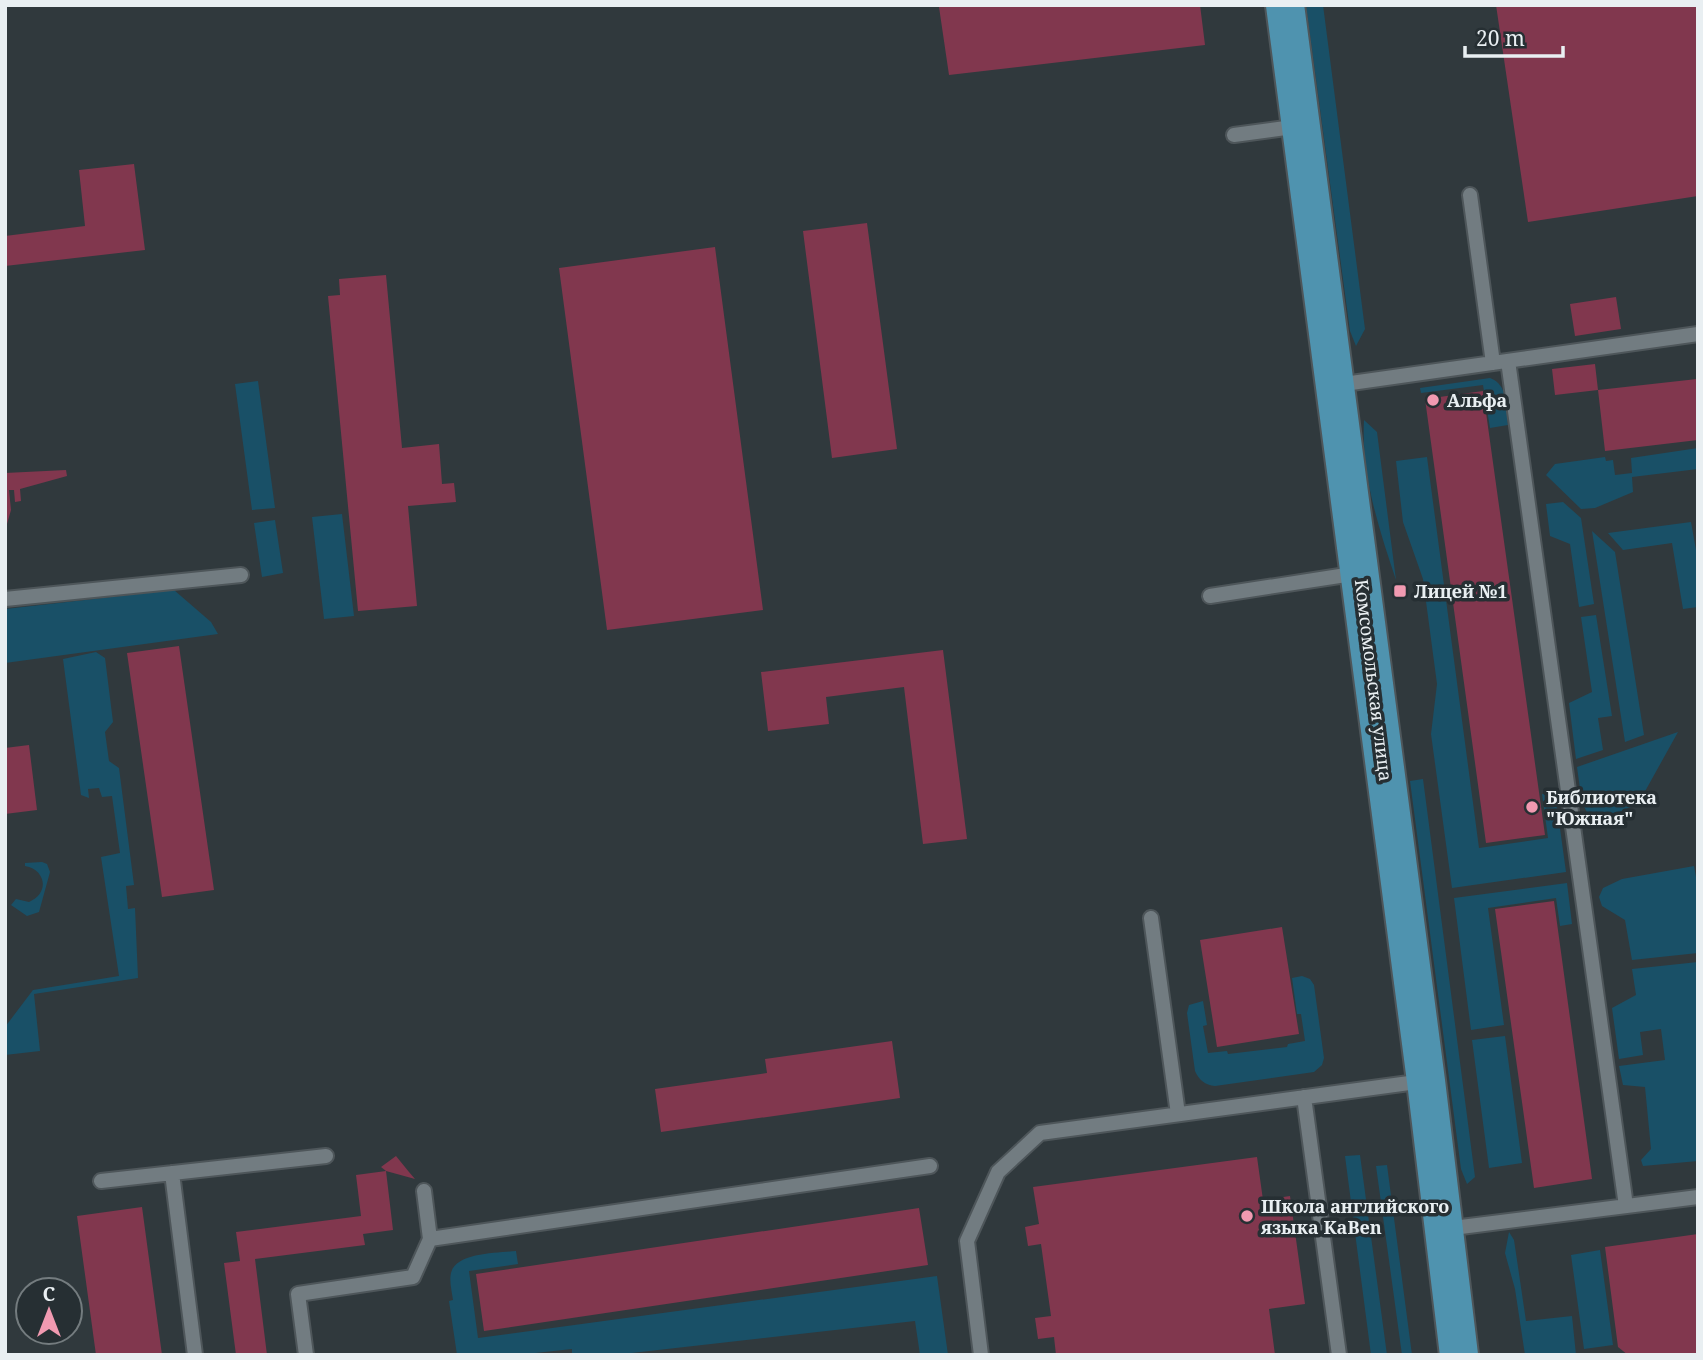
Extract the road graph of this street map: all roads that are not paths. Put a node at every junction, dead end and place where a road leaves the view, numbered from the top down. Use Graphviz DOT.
graph roads {
  1 [pos="1285,5"];
  2 [pos="1301,126"];
  3 [pos="1234,135"];
  4 [pos="1469,195"];
  5 [pos="1698,334"];
  6 [pos="1508,361"];
  7 [pos="1493,363"];
  8 [pos="1335,385"];
  9 [pos="1360,572"];
  10 [pos="240,575"];
  11 [pos="1210,596"];
  12 [pos="5,599"];
  13 [pos="1151,918"];
  14 [pos="1426,1081"];
  15 [pos="1304,1097"];
  16 [pos="1178,1114"];
  17 [pos="326,1156"];
  18 [pos="930,1166"];
  19 [pos="172,1173"];
  20 [pos="101,1181"];
  21 [pos="424,1191"];
  22 [pos="1698,1197"];
  23 [pos="1626,1206"];
  24 [pos="1444,1229"];
  25 [pos="430,1240"];
  26 [pos="195,1355"];
  27 [pos="306,1355"];
  28 [pos="981,1355"];
  29 [pos="1339,1355"];
  30 [pos="1459,1355"];
  1 -- 2 [label="main road, Комсомольская улица"];
  2 -- 3 [label="lane"];
  2 -- 8 [label="main road, Комсомольская улица"];
  4 -- 7 [label="lane"];
  5 -- 6 [label="lane"];
  6 -- 7 [label="lane"];
  6 -- 23 [label="lane"];
  7 -- 8 [label="lane"];
  8 -- 9 [label="main road, Комсомольская улица"];
  9 -- 11 [label="lane"];
  9 -- 14 [label="main road, Комсомольская улица"];
  10 -- 12 [label="lane"];
  13 -- 16 [label="lane"];
  14 -- 15 [label="lane"];
  14 -- 24 [label="main road, Комсомольская улица"];
  15 -- 16 [label="lane"];
  15 -- 29 [label="lane"];
  16 -- 28 [label="lane"];
  17 -- 19 [label="lane"];
  18 -- 25 [label="lane"];
  19 -- 20 [label="lane"];
  19 -- 26 [label="lane"];
  21 -- 25 [label="lane"];
  22 -- 23 [label="lane"];
  23 -- 24 [label="lane"];
  24 -- 30 [label="main road, Комсомольская улица"];
  25 -- 27 [label="lane"];
}
